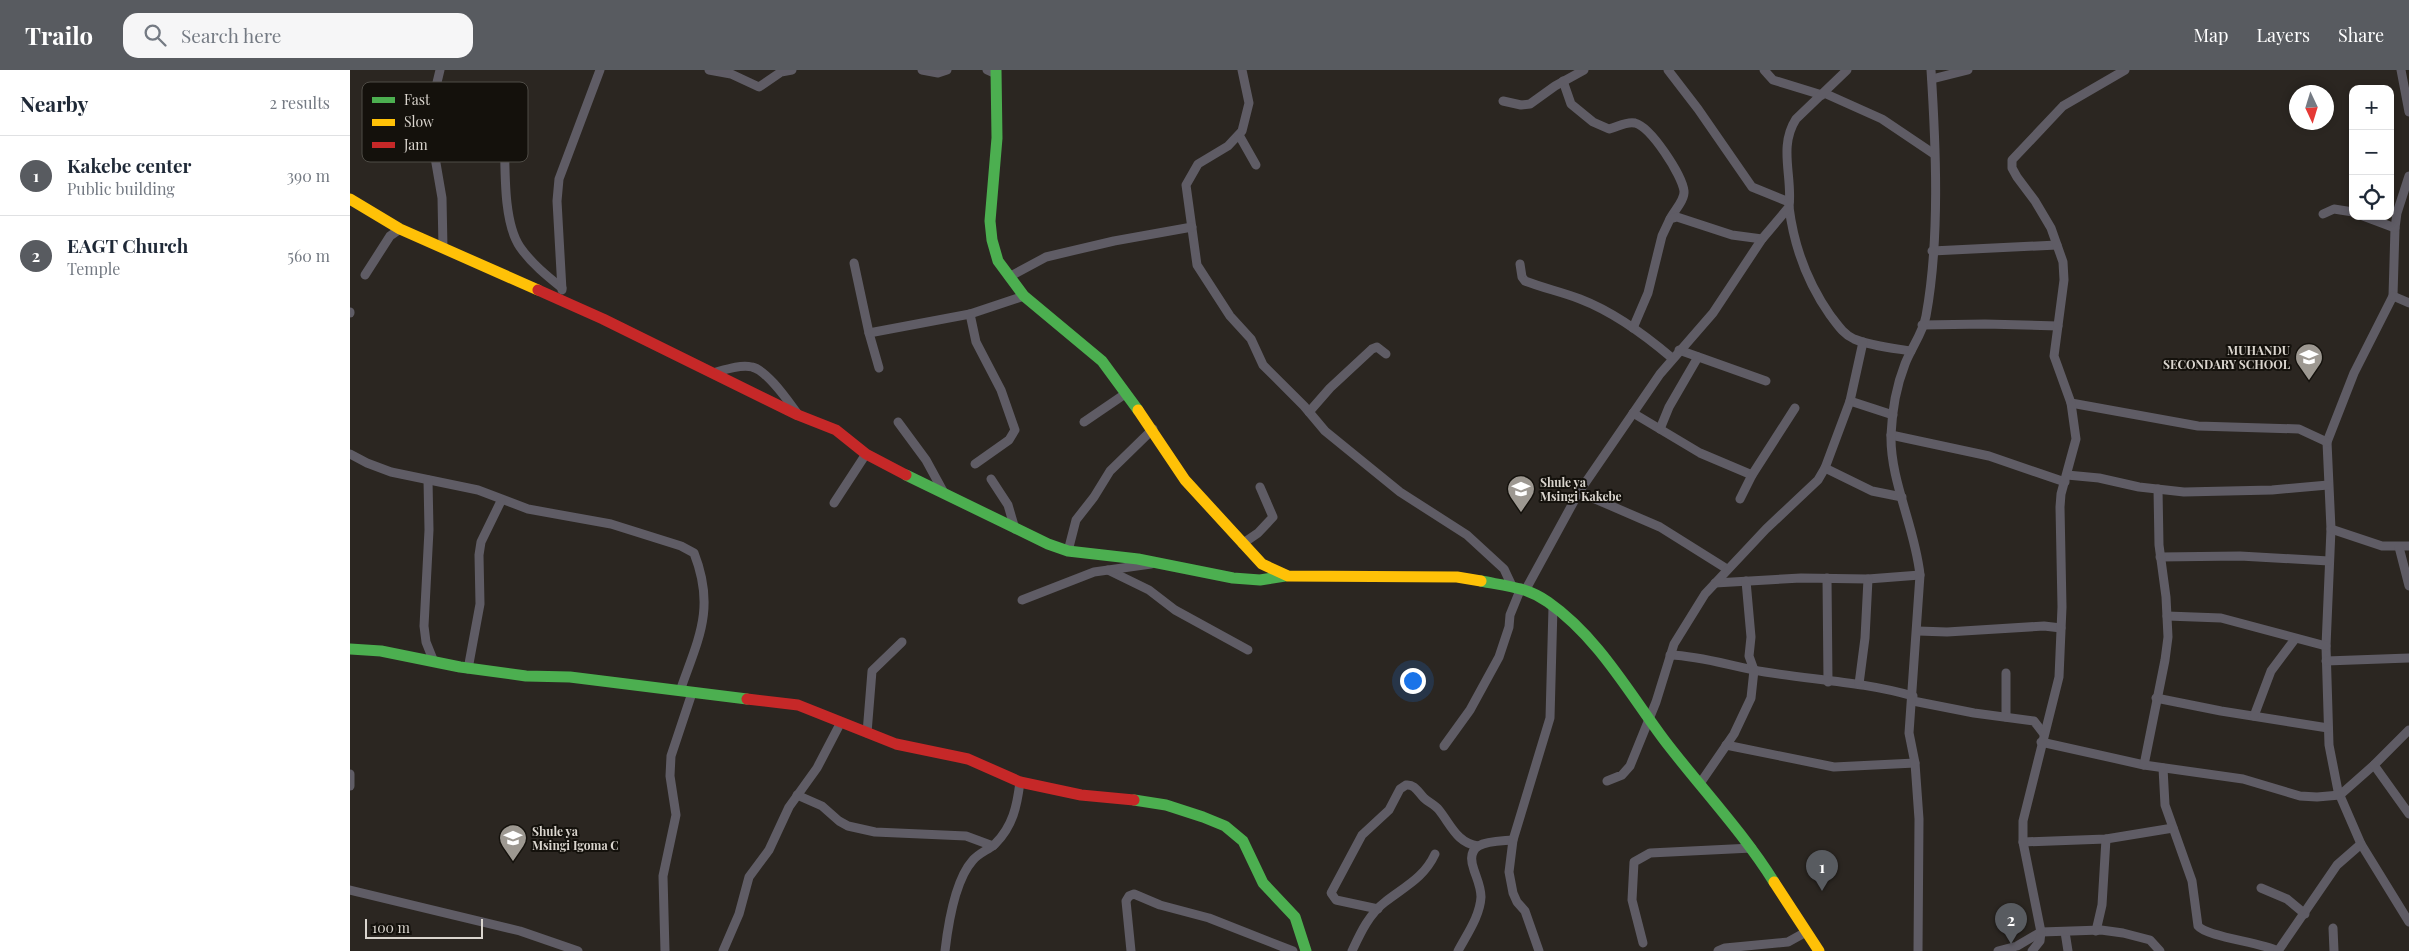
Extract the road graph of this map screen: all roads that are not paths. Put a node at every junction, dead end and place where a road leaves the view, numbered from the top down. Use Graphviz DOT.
graph roads {
  1 [pos="600,70"];
  2 [pos="709,70"];
  3 [pos="792,70"];
  4 [pos="922,70"];
  5 [pos="946,70"];
  6 [pos="1242,70"];
  7 [pos="1584,70"];
  8 [pos="1668,70"];
  9 [pos="1764,70"];
  10 [pos="1847,70"];
  11 [pos="1968,70"];
  12 [pos="2126,70"];
  13 [pos="2401,70"];
  14 [pos="993,72"];
  15 [pos="1932,74"];
  16 [pos="1563,81"];
  17 [pos="1823,94"];
  18 [pos="1503,101"];
  19 [pos="2409,112"];
  20 [pos="1238,136"];
  21 [pos="1934,154"];
  22 [pos="434,162"];
  23 [pos="505,162"];
  24 [pos="1256,165"];
  25 [pos="2409,176"];
  26 [pos="350,199"];
  27 [pos="1789,205"];
  28 [pos="2349,211"];
  29 [pos="2323,214"];
  30 [pos="1670,219"];
  31 [pos="2374,220"];
  32 [pos="1192,227"];
  33 [pos="2395,228"];
  34 [pos="400,229"];
  35 [pos="1762,239"];
  36 [pos="2058,245"];
  37 [pos="443,248"];
  38 [pos="1932,251"];
  39 [pos="854,263"];
  40 [pos="1520,264"];
  41 [pos="365,275"];
  42 [pos="1009,277"];
  43 [pos="562,288"];
  44 [pos="1024,296"];
  45 [pos="2393,296"];
  46 [pos="562,301"];
  47 [pos="2409,303"];
  48 [pos="970,314"];
  49 [pos="1922,325"];
  50 [pos="2058,326"];
  51 [pos="1633,328"];
  52 [pos="869,333"];
  53 [pos="1863,342"];
  54 [pos="1679,350"];
  55 [pos="1911,352"];
  56 [pos="1386,354"];
  57 [pos="1698,357"];
  58 [pos="1672,358"];
  59 [pos="879,368"];
  60 [pos="713,373"];
  61 [pos="1766,381"];
  62 [pos="1125,394"];
  63 [pos="1850,401"];
  64 [pos="2071,403"];
  65 [pos="1795,408"];
  66 [pos="1309,412"];
  67 [pos="1633,413"];
  68 [pos="798,415"];
  69 [pos="1893,415"];
  70 [pos="898,422"];
  71 [pos="1084,422"];
  72 [pos="1153,429"];
  73 [pos="1660,429"];
  74 [pos="1891,435"];
  75 [pos="2326,442"];
  76 [pos="350,454"];
  77 [pos="866,454"];
  78 [pos="975,464"];
  79 [pos="1825,468"];
  80 [pos="1752,475"];
  81 [pos="2066,478"];
  82 [pos="991,479"];
  83 [pos="428,480"];
  84 [pos="2328,485"];
  85 [pos="1260,487"];
  86 [pos="2158,489"];
  87 [pos="1579,492"];
  88 [pos="945,493"];
  89 [pos="1902,497"];
  90 [pos="1740,498"];
  91 [pos="501,501"];
  92 [pos="834,503"];
  93 [pos="2331,529"];
  94 [pos="1015,530"];
  95 [pos="1242,544"];
  96 [pos="2409,546"];
  97 [pos="2399,548"];
  98 [pos="1068,551"];
  99 [pos="2160,557"];
  100 [pos="2329,561"];
  101 [pos="1159,563"];
  102 [pos="1727,569"];
  103 [pos="1108,570"];
  104 [pos="1920,575"];
  105 [pos="1288,576"];
  106 [pos="1827,578"];
  107 [pos="1868,579"];
  108 [pos="1746,581"];
  109 [pos="1715,583"];
  110 [pos="2409,584"];
  111 [pos="1520,587"];
  112 [pos="1022,600"];
  113 [pos="1554,607"];
  114 [pos="2167,616"];
  115 [pos="2061,628"];
  116 [pos="1918,631"];
  117 [pos="2295,639"];
  118 [pos="902,642"];
  119 [pos="2326,646"];
  120 [pos="350,649"];
  121 [pos="1248,650"];
  122 [pos="1670,655"];
  123 [pos="2409,658"];
  124 [pos="2326,661"];
  125 [pos="434,662"];
  126 [pos="468,669"];
  127 [pos="1754,670"];
  128 [pos="2006,673"];
  129 [pos="1828,682"];
  130 [pos="1859,684"];
  131 [pos="680,691"];
  132 [pos="692,693"];
  133 [pos="1913,698"];
  134 [pos="2156,698"];
  135 [pos="2006,716"];
  136 [pos="2254,716"];
  137 [pos="1648,718"];
  138 [pos="842,722"];
  139 [pos="2328,728"];
  140 [pos="2409,730"];
  141 [pos="867,733"];
  142 [pos="2043,738"];
  143 [pos="1726,745"];
  144 [pos="1444,746"];
  145 [pos="1916,763"];
  146 [pos="2144,765"];
  147 [pos="2374,765"];
  148 [pos="2163,768"];
  149 [pos="350,774"];
  150 [pos="1607,781"];
  151 [pos="1020,782"];
  152 [pos="1701,782"];
  153 [pos="350,786"];
  154 [pos="797,795"];
  155 [pos="2340,795"];
  156 [pos="2409,814"];
  157 [pos="2173,828"];
  158 [pos="2106,838"];
  159 [pos="1513,840"];
  160 [pos="2023,842"];
  161 [pos="2361,844"];
  162 [pos="993,846"];
  163 [pos="1478,846"];
  164 [pos="1752,848"];
  165 [pos="1435,854"];
  166 [pos="2261,888"];
  167 [pos="350,890"];
  168 [pos="1378,909"];
  169 [pos="2305,914"];
  170 [pos="2409,922"];
  171 [pos="2332,928"];
  172 [pos="2096,930"];
  173 [pos="1806,932"];
  174 [pos="2041,932"];
  175 [pos="2065,932"];
  176 [pos="1643,943"];
  177 [pos="578,951"];
  178 [pos="665,951"];
  179 [pos="723,951"];
  180 [pos="945,951"];
  181 [pos="1131,951"];
  182 [pos="1293,951"];
  183 [pos="1306,951"];
  184 [pos="1352,951"];
  185 [pos="1458,951"];
  186 [pos="1539,951"];
  187 [pos="1718,951"];
  188 [pos="1819,951"];
  189 [pos="1918,951"];
  190 [pos="1998,951"];
  191 [pos="2032,951"];
  192 [pos="2068,951"];
  193 [pos="2160,951"];
  194 [pos="2278,951"];
  195 [pos="2334,951"];
  1 -- 43 [label="street"];
  2 -- 3 [label="street"];
  4 -- 5 [label="street"];
  6 -- 20 [label="street"];
  7 -- 16 [label="street"];
  8 -- 27 [label="street"];
  9 -- 17 [label="street"];
  10 -- 17 [label="street"];
  11 -- 15 [label="street"];
  12 -- 36 [label="street"];
  13 -- 19 [label="street"];
  14 -- 42 [label="street"];
  15 -- 21 [label="street"];
  16 -- 18 [label="street"];
  16 -- 30 [label="street"];
  17 -- 21 [label="street"];
  17 -- 27 [label="street"];
  20 -- 24 [label="street"];
  20 -- 32 [label="street"];
  21 -- 38 [label="street"];
  22 -- 37 [label="street"];
  23 -- 43 [label="street"];
  25 -- 33 [label="street"];
  26 -- 34 [label="street"];
  27 -- 35 [label="street"];
  27 -- 53 [label="street"];
  28 -- 29 [label="street"];
  30 -- 35 [label="street"];
  30 -- 51 [label="street"];
  31 -- 33 [label="street"];
  32 -- 42 [label="street"];
  32 -- 66 [label="street"];
  33 -- 45 [label="street"];
  34 -- 37 [label="street"];
  34 -- 41 [label="street"];
  35 -- 54 [label="street"];
  36 -- 38 [label="street"];
  36 -- 50 [label="street"];
  37 -- 46 [label="street"];
  38 -- 49 [label="street"];
  39 -- 52 [label="street"];
  40 -- 51 [label="street"];
  42 -- 44 [label="street"];
  43 -- 46 [label="street"];
  44 -- 48 [label="street"];
  44 -- 62 [label="street"];
  45 -- 47 [label="street"];
  45 -- 75 [label="street"];
  46 -- 60 [label="street"];
  48 -- 52 [label="street"];
  48 -- 78 [label="street"];
  49 -- 50 [label="street"];
  49 -- 55 [label="street"];
  50 -- 64 [label="street"];
  51 -- 58 [label="street"];
  52 -- 59 [label="street"];
  53 -- 55 [label="street"];
  53 -- 63 [label="street"];
  54 -- 57 [label="street"];
  54 -- 58 [label="street"];
  55 -- 69 [label="street"];
  56 -- 66 [label="street"];
  57 -- 61 [label="street"];
  57 -- 73 [label="street"];
  58 -- 67 [label="street"];
  60 -- 68 [label="street"];
  60 -- 68 [label="street"];
  62 -- 71 [label="street"];
  62 -- 72 [label="street"];
  63 -- 69 [label="street"];
  63 -- 79 [label="street"];
  64 -- 75 [label="street"];
  64 -- 81 [label="street"];
  65 -- 80 [label="street"];
  66 -- 111 [label="street"];
  67 -- 73 [label="street"];
  67 -- 87 [label="street"];
  68 -- 77 [label="street"];
  69 -- 74 [label="street"];
  70 -- 88 [label="street"];
  72 -- 95 [label="street"];
  72 -- 98 [label="street"];
  73 -- 80 [label="street"];
  74 -- 81 [label="street"];
  74 -- 89 [label="street"];
  75 -- 84 [label="street"];
  76 -- 83 [label="street"];
  77 -- 88 [label="street"];
  77 -- 92 [label="street"];
  79 -- 89 [label="street"];
  79 -- 102 [label="street"];
  80 -- 90 [label="street"];
  81 -- 86 [label="street"];
  81 -- 115 [label="street"];
  82 -- 94 [label="street"];
  83 -- 91 [label="street"];
  83 -- 125 [label="street"];
  84 -- 86 [label="street"];
  84 -- 93 [label="street"];
  85 -- 95 [label="street"];
  86 -- 99 [label="street"];
  87 -- 102 [label="street"];
  87 -- 111 [label="street"];
  88 -- 94 [label="street"];
  89 -- 104 [label="street"];
  91 -- 126 [label="street"];
  91 -- 131 [label="street"];
  93 -- 97 [label="street"];
  93 -- 100 [label="street"];
  94 -- 98 [label="street"];
  95 -- 105 [label="street"];
  96 -- 97 [label="street"];
  97 -- 110 [label="street"];
  98 -- 101 [label="street"];
  99 -- 100 [label="street"];
  99 -- 114 [label="street"];
  100 -- 119 [label="street"];
  101 -- 103 [label="street"];
  101 -- 105 [label="street"];
  102 -- 109 [label="street"];
  103 -- 112 [label="street"];
  103 -- 121 [label="street"];
  104 -- 107 [label="street"];
  104 -- 116 [label="street"];
  105 -- 111 [label="street"];
  106 -- 107 [label="street"];
  106 -- 108 [label="street"];
  106 -- 129 [label="street"];
  107 -- 130 [label="street"];
  108 -- 109 [label="street"];
  108 -- 127 [label="street"];
  109 -- 122 [label="street"];
  111 -- 113 [label="street"];
  111 -- 144 [label="street"];
  113 -- 137 [label="street"];
  113 -- 159 [label="street"];
  114 -- 117 [label="street"];
  114 -- 134 [label="street"];
  115 -- 116 [label="street"];
  115 -- 142 [label="street"];
  116 -- 133 [label="street"];
  117 -- 119 [label="street"];
  117 -- 136 [label="street"];
  118 -- 141 [label="street"];
  119 -- 124 [label="street"];
  120 -- 125 [label="street"];
  122 -- 127 [label="street"];
  122 -- 137 [label="street"];
  123 -- 124 [label="street"];
  124 -- 139 [label="street"];
  125 -- 126 [label="street"];
  126 -- 131 [label="street"];
  127 -- 129 [label="street"];
  127 -- 143 [label="street"];
  128 -- 135 [label="street"];
  129 -- 130 [label="street"];
  130 -- 133 [label="street"];
  131 -- 132 [label="street"];
  132 -- 138 [label="street"];
  132 -- 178 [label="street"];
  133 -- 135 [label="street"];
  133 -- 145 [label="street"];
  134 -- 136 [label="street"];
  134 -- 146 [label="street"];
  135 -- 142 [label="street"];
  136 -- 139 [label="street"];
  137 -- 150 [label="street"];
  137 -- 152 [label="street"];
  138 -- 141 [label="street"];
  138 -- 154 [label="street"];
  139 -- 155 [label="street"];
  140 -- 147 [label="street"];
  141 -- 151 [label="street"];
  142 -- 146 [label="street"];
  142 -- 160 [label="street"];
  143 -- 145 [label="street"];
  143 -- 152 [label="street"];
  145 -- 189 [label="street"];
  146 -- 148 [label="street"];
  147 -- 155 [label="street"];
  147 -- 156 [label="street"];
  148 -- 155 [label="street"];
  148 -- 157 [label="street"];
  149 -- 153 [label="street"];
  151 -- 162 [label="street"];
  151 -- 183 [label="street"];
  152 -- 164 [label="street"];
  154 -- 162 [label="street"];
  154 -- 179 [label="street"];
  155 -- 161 [label="street"];
  157 -- 158 [label="street"];
  157 -- 194 [label="street"];
  158 -- 160 [label="street"];
  158 -- 172 [label="street"];
  159 -- 163 [label="street"];
  159 -- 186 [label="street"];
  160 -- 174 [label="street"];
  161 -- 169 [label="street"];
  161 -- 170 [label="street"];
  162 -- 180 [label="street"];
  163 -- 168 [label="street"];
  163 -- 185 [label="street"];
  164 -- 173 [label="street"];
  164 -- 176 [label="street"];
  165 -- 168 [label="street"];
  166 -- 169 [label="street"];
  167 -- 177 [label="street"];
  168 -- 184 [label="street"];
  169 -- 194 [label="street"];
  171 -- 195 [label="street"];
  172 -- 175 [label="street"];
  172 -- 193 [label="street"];
  173 -- 187 [label="street"];
  173 -- 188 [label="street"];
  174 -- 175 [label="street"];
  174 -- 190 [label="street"];
  174 -- 191 [label="street"];
  175 -- 192 [label="street"];
  181 -- 182 [label="street"];
}
